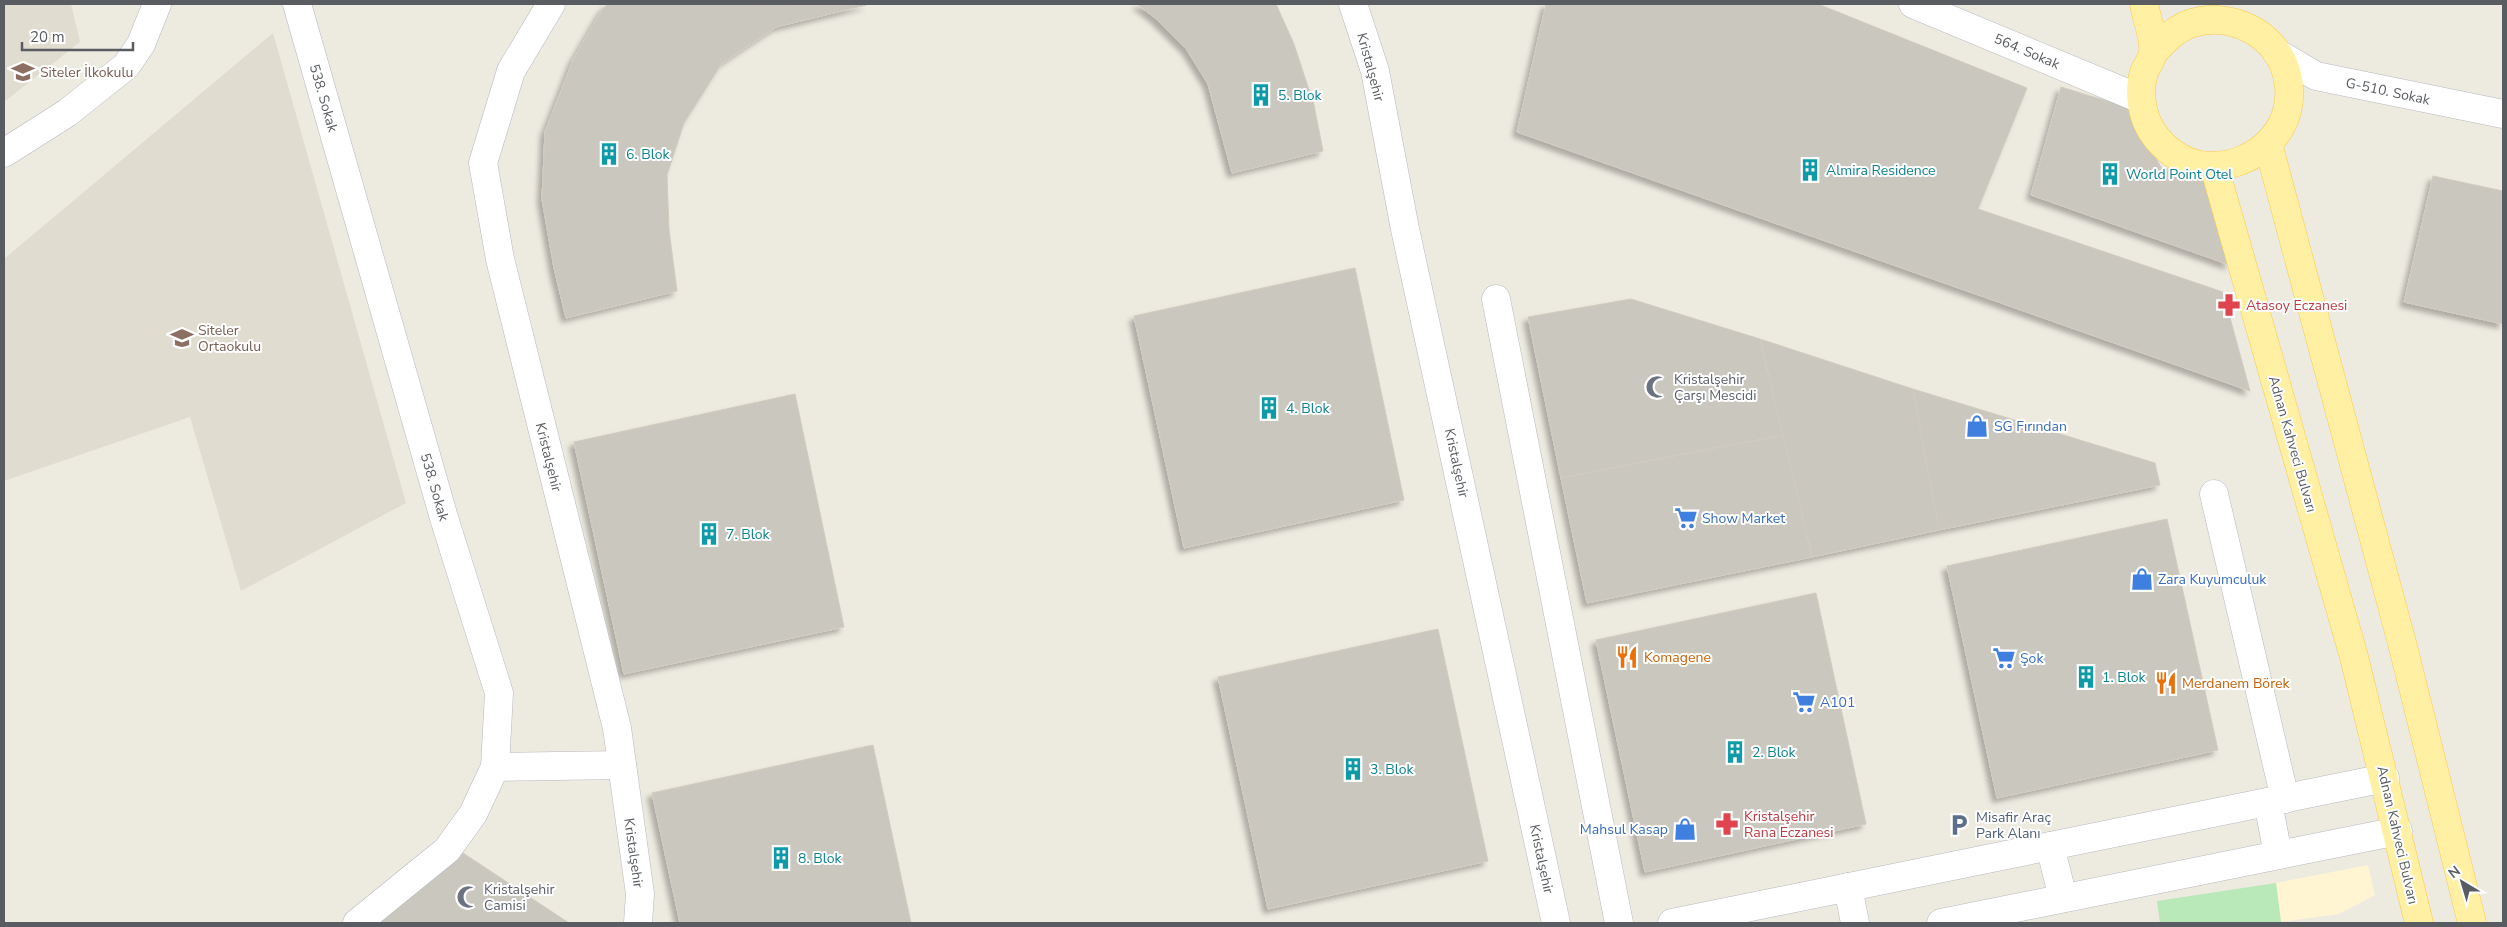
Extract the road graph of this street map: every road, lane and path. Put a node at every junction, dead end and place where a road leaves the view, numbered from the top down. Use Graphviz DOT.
graph roads {
  1 [pos="157,4"];
  2 [pos="297,4"];
  3 [pos="551,4"];
  4 [pos="1353,4"];
  5 [pos="1913,4"];
  6 [pos="2144,4"];
  7 [pos="2237,14"];
  8 [pos="2153,52"];
  9 [pos="2278,53"];
  10 [pos="2141,99"];
  11 [pos="2503,114"];
  12 [pos="2268,144"];
  13 [pos="4,153"];
  14 [pos="2214,166"];
  15 [pos="1496,299"];
  16 [pos="2214,494"];
  17 [pos="622,765"];
  18 [pos="495,767"];
  19 [pos="2385,778"];
  20 [pos="2276,800"];
  21 [pos="2398,831"];
  22 [pos="2050,846"];
  23 [pos="2278,855"];
  24 [pos="1848,887"];
  25 [pos="2063,898"];
  26 [pos="357,923"];
  27 [pos="638,923"];
  28 [pos="1556,923"];
  29 [pos="1619,923"];
  30 [pos="1672,923"];
  31 [pos="1855,923"];
  32 [pos="1941,923"];
  33 [pos="2419,923"];
  34 [pos="2472,923"];
  1 -- 13 [label="street"];
  2 -- 18 [label="street, 538. Sokak"];
  3 -- 17 [label="street, Kristalşehir"];
  4 -- 28 [label="street, Kristalşehir"];
  5 -- 10 [label="street, 564. Sokak"];
  6 -- 8 [label="main road"];
  7 -- 8 [label="main road"];
  7 -- 9 [label="main road"];
  8 -- 10 [label="main road"];
  9 -- 11 [label="street, G-510. Sokak"];
  9 -- 12 [label="main road"];
  10 -- 14 [label="main road"];
  12 -- 14 [label="main road"];
  12 -- 34 [label="main road"];
  14 -- 19 [label="main road, Adnan Kahveci Bulvarı"];
  15 -- 29 [label="street"];
  16 -- 20 [label="street"];
  17 -- 18 [label="street"];
  17 -- 27 [label="street, Kristalşehir"];
  18 -- 26 [label="street, 538. Sokak"];
  19 -- 20 [label="street"];
  19 -- 21 [label="main road, Adnan Kahveci Bulvarı"];
  20 -- 22 [label="street"];
  20 -- 23 [label="street"];
  21 -- 23 [label="street"];
  21 -- 33 [label="main road, Adnan Kahveci Bulvarı"];
  22 -- 24 [label="street"];
  22 -- 25 [label="street"];
  23 -- 25 [label="street"];
  24 -- 30 [label="street"];
  24 -- 31 [label="street"];
  25 -- 32 [label="street"];
}
